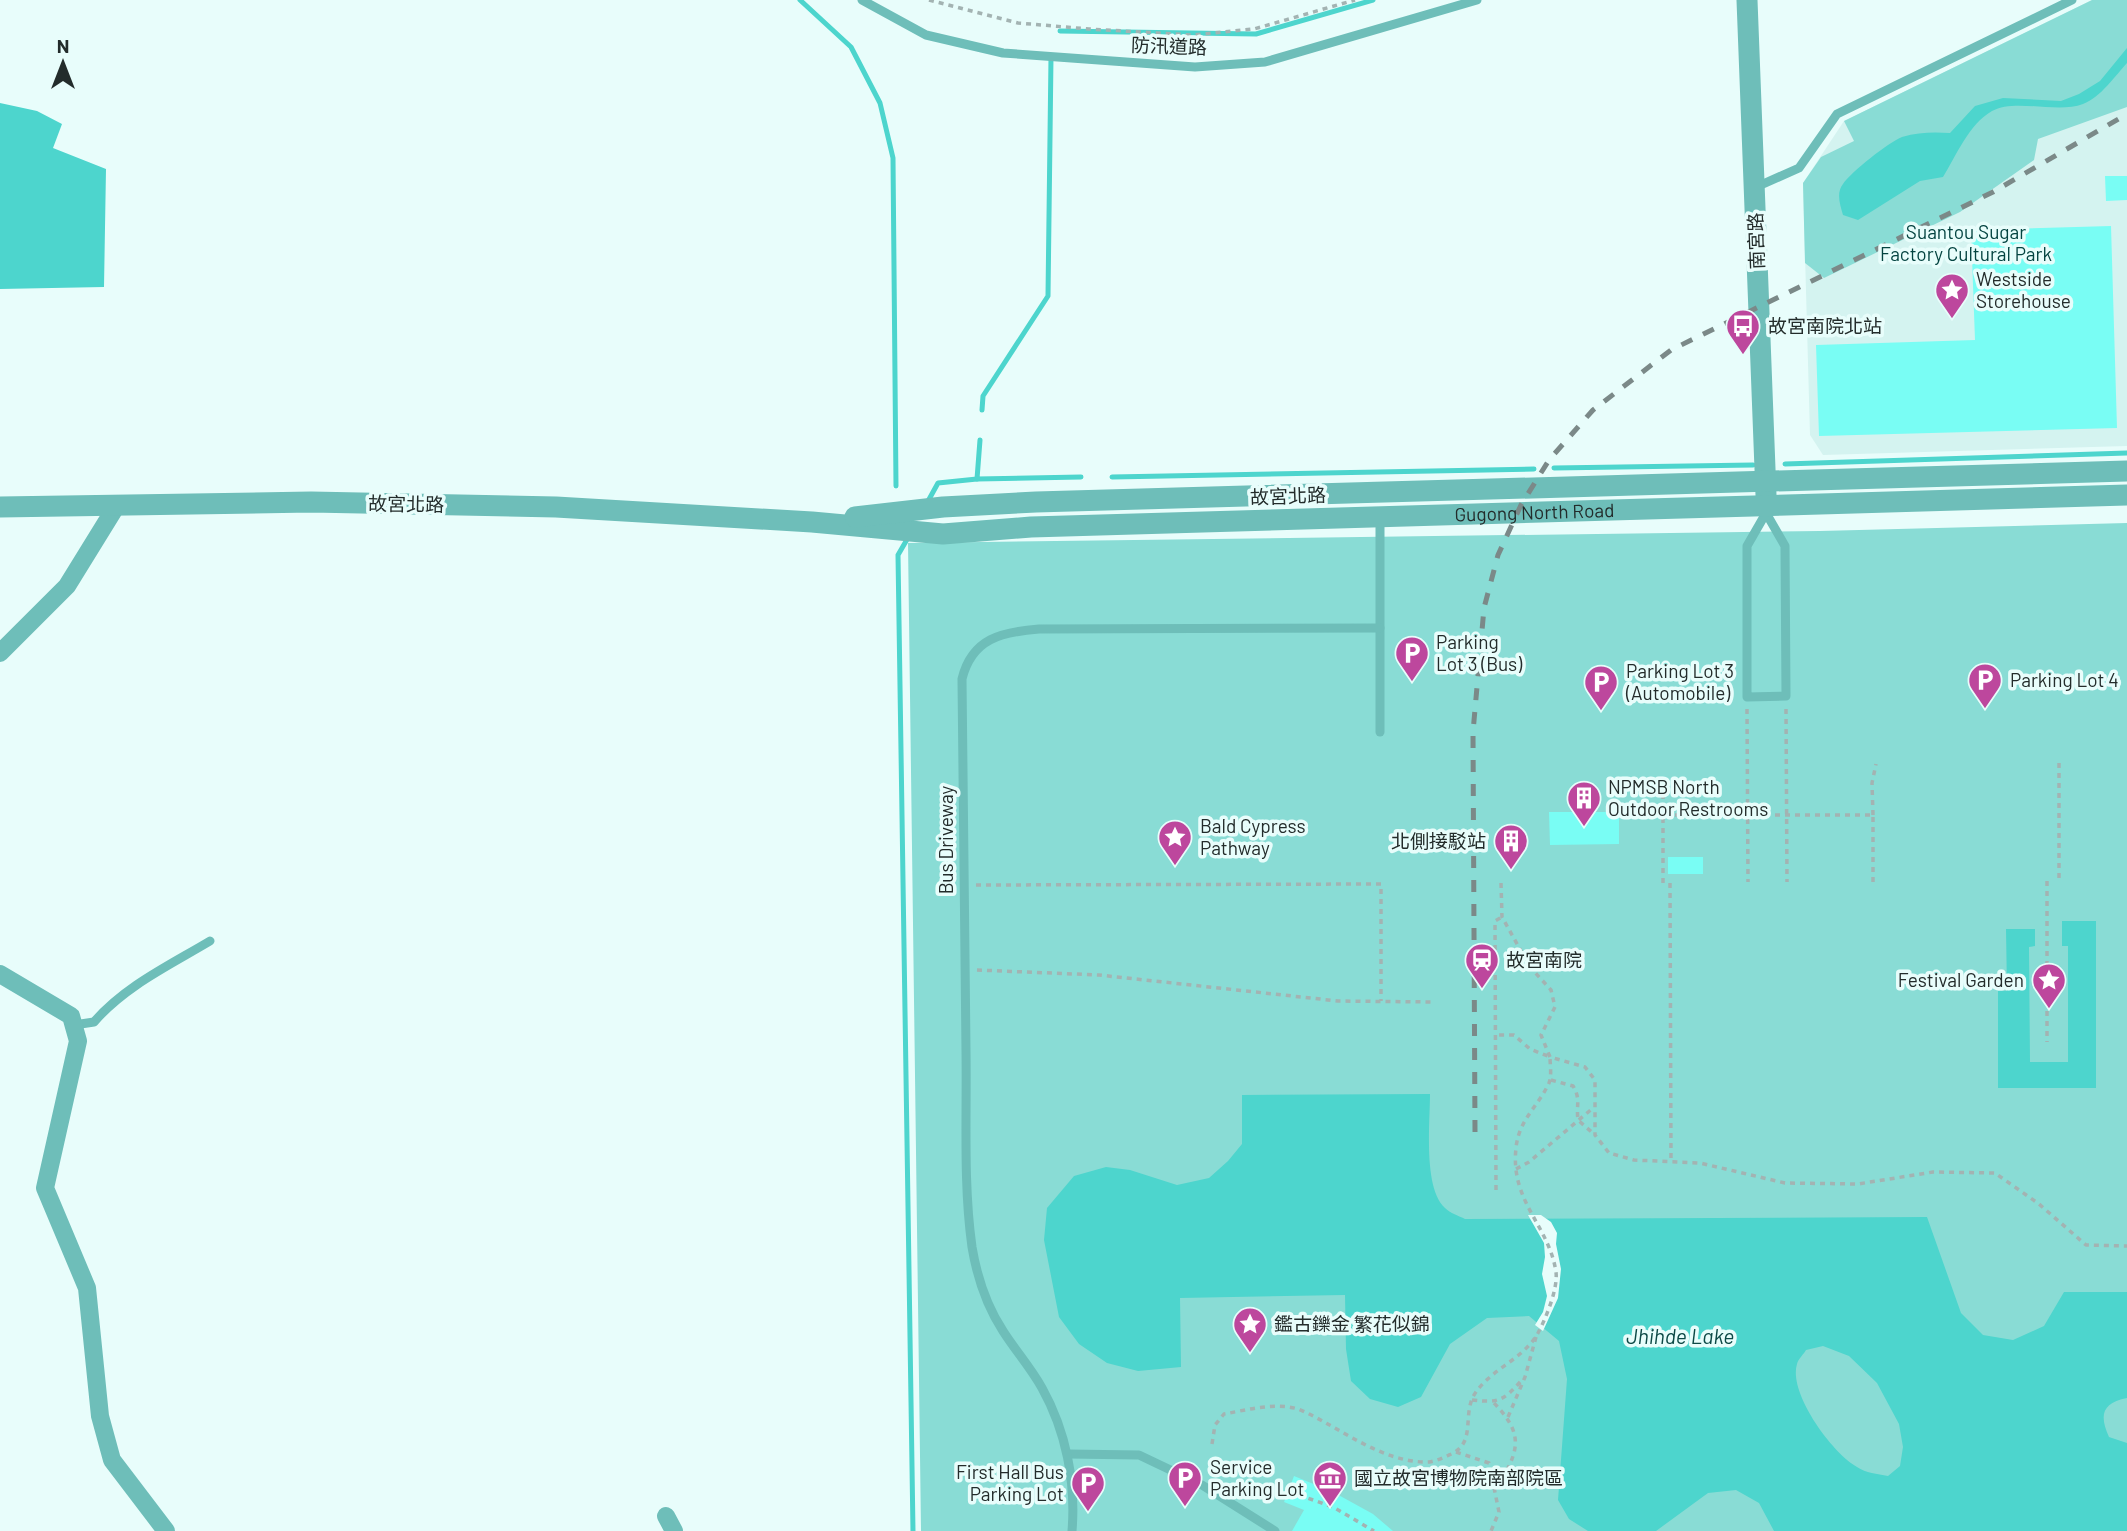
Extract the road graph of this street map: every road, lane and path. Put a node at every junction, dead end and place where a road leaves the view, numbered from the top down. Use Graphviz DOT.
graph roads {
  1 [pos="862,0"];
  2 [pos="929,0"];
  3 [pos="1355,0"];
  4 [pos="1478,0"];
  5 [pos="1747,0"];
  6 [pos="2072,0"];
  7 [pos="1754,188"];
  8 [pos="2127,471"];
  9 [pos="1766,482"];
  10 [pos="2127,495"];
  11 [pos="117,505"];
  12 [pos="0,507"];
  13 [pos="1766,509"];
  14 [pos="1380,516"];
  15 [pos="811,522"];
  16 [pos="1380,628"];
  17 [pos="0,653"];
  18 [pos="1786,696"];
  19 [pos="1747,697"];
  20 [pos="1380,732"];
  21 [pos="2059,763"];
  22 [pos="1876,764"];
  23 [pos="1662,784"];
  24 [pos="1748,815"];
  25 [pos="1786,815"];
  26 [pos="1873,815"];
  27 [pos="1662,816"];
  28 [pos="2047,881"];
  29 [pos="2060,881"];
  30 [pos="1748,882"];
  31 [pos="1787,882"];
  32 [pos="1873,882"];
  33 [pos="1501,883"];
  34 [pos="1663,883"];
  35 [pos="1670,883"];
  36 [pos="964,885"];
  37 [pos="1502,917"];
  38 [pos="210,941"];
  39 [pos="965,970"];
  40 [pos="0,974"];
  41 [pos="1381,1001"];
  42 [pos="1434,1002"];
  43 [pos="74,1024"];
  44 [pos="1496,1035"];
  45 [pos="2048,1042"];
  46 [pos="1550,1056"];
  47 [pos="1550,1080"];
  48 [pos="1593,1108"];
  49 [pos="1578,1121"];
  50 [pos="1595,1135"];
  51 [pos="1671,1161"];
  52 [pos="1516,1169"];
  53 [pos="1496,1190"];
  54 [pos="2127,1246"];
  55 [pos="1537,1335"];
  56 [pos="1525,1377"];
  57 [pos="1472,1400"];
  58 [pos="1494,1403"];
  59 [pos="1508,1417"];
  60 [pos="1212,1444"];
  61 [pos="1456,1452"];
  62 [pos="1068,1454"];
  63 [pos="1495,1492"];
  64 [pos="1299,1495"];
  65 [pos="166,1531"];
  66 [pos="1072,1531"];
  67 [pos="1275,1531"];
  68 [pos="1374,1531"];
  69 [pos="1491,1531"];
  1 -- 4 [label="lane, 防汛道路"];
  2 -- 3 [label="path"];
  5 -- 7 [label="street, 南宮路"];
  6 -- 7 [label="lane"];
  7 -- 9 [label="street, 南宮路"];
  8 -- 9 [label="street"];
  9 -- 13 [label="street, 南宮路"];
  9 -- 15 [label="street, 故宮北路"];
  10 -- 13 [label="street, Gugong North Road"];
  11 -- 12 [label="street, 故宮北路"];
  11 -- 15 [label="street, 故宮北路"];
  11 -- 17 [label="street"];
  13 -- 14 [label="street, Gugong North Road"];
  13 -- 18 [label="lane"];
  13 -- 19 [label="lane"];
  14 -- 15 [label="street, 故宮北路"];
  14 -- 16 [label="lane"];
  16 -- 20 [label="lane"];
  16 -- 36 [label="lane, Bus Driveway"];
  18 -- 19 [label="lane"];
  18 -- 25 [label="path"];
  19 -- 24 [label="path"];
  21 -- 29 [label="path"];
  22 -- 26 [label="path"];
  23 -- 27 [label="path"];
  24 -- 25 [label="path"];
  24 -- 27 [label="path"];
  24 -- 30 [label="path"];
  25 -- 26 [label="path"];
  25 -- 31 [label="path"];
  26 -- 32 [label="path"];
  27 -- 34 [label="path"];
  28 -- 45 [label="path"];
  33 -- 37 [label="path"];
  35 -- 51 [label="path"];
  36 -- 39 [label="lane, Bus Driveway"];
  36 -- 41 [label="path"];
  37 -- 44 [label="path"];
  37 -- 46 [label="path"];
  38 -- 43 [label="lane"];
  39 -- 41 [label="path"];
  39 -- 62 [label="lane, Bus Driveway"];
  40 -- 43 [label="street"];
  41 -- 42 [label="path"];
  43 -- 65 [label="street"];
  44 -- 46 [label="path"];
  44 -- 53 [label="path"];
  46 -- 47 [label="path"];
  46 -- 48 [label="path"];
  47 -- 49 [label="path"];
  47 -- 52 [label="path"];
  48 -- 49 [label="path"];
  48 -- 50 [label="path"];
  49 -- 50 [label="path"];
  49 -- 52 [label="path"];
  50 -- 51 [label="path"];
  51 -- 54 [label="path"];
  52 -- 55 [label="path"];
  55 -- 56 [label="path"];
  55 -- 57 [label="path"];
  56 -- 58 [label="path"];
  56 -- 59 [label="path"];
  57 -- 58 [label="path"];
  57 -- 61 [label="path"];
  58 -- 59 [label="path"];
  59 -- 63 [label="path"];
  60 -- 61 [label="path"];
  61 -- 63 [label="path"];
  62 -- 66 [label="lane, Bus Driveway"];
  62 -- 67 [label="lane"];
  63 -- 69 [label="path"];
  64 -- 68 [label="path"];
}
